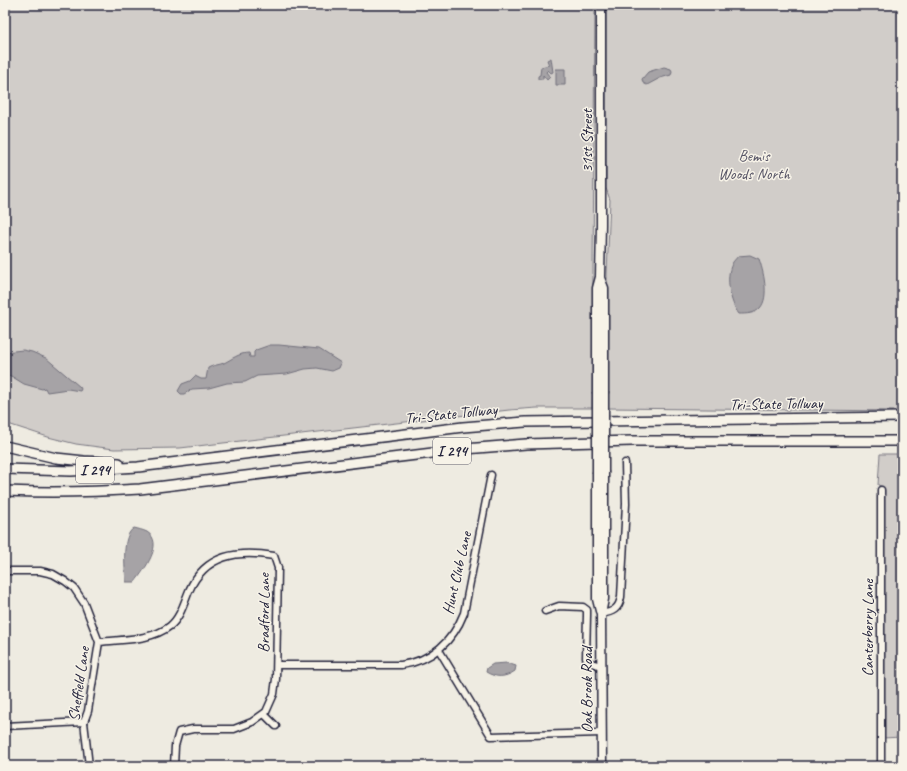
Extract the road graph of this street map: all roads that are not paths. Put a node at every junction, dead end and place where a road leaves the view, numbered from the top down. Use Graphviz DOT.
graph roads {
  1 [pos="601,5"];
  2 [pos="902,417"];
  3 [pos="902,441"];
  4 [pos="5,446"];
  5 [pos="185,461"];
  6 [pos="625,463"];
  7 [pos="5,469"];
  8 [pos="600,473"];
  9 [pos="491,475"];
  10 [pos="881,490"];
  11 [pos="5,491"];
  12 [pos="5,571"];
  13 [pos="545,612"];
  14 [pos="601,614"];
  15 [pos="99,642"];
  16 [pos="439,650"];
  17 [pos="277,665"];
  18 [pos="601,666"];
  19 [pos="264,714"];
  20 [pos="84,722"];
  21 [pos="5,726"];
  22 [pos="276,726"];
  23 [pos="602,734"];
  24 [pos="89,766"];
  25 [pos="174,766"];
  26 [pos="602,766"];
  27 [pos="881,766"];
  1 -- 8 [label="main road, 31st Street, bridge"];
  2 -- 5 [label="highway, Tri-State Tollway / I 294"];
  3 -- 11 [label="highway, I 294"];
  4 -- 5 [label="highway"];
  5 -- 7 [label="highway, Tri-State Tollway / I 294"];
  6 -- 14 [label="street"];
  8 -- 14 [label="main road, Oak Brook Road"];
  9 -- 16 [label="street, Hunt Club Lane"];
  10 -- 27 [label="street, Canterberry Lane"];
  12 -- 15 [label="street, Sheffield Lane"];
  13 -- 18 [label="street"];
  14 -- 18 [label="main road, Oak Brook Road"];
  15 -- 17 [label="street, Bradford Lane"];
  15 -- 20 [label="street, Sheffield Lane"];
  16 -- 17 [label="street, Hunt Club Lane"];
  16 -- 23 [label="street"];
  17 -- 19 [label="street, Bradford Lane"];
  18 -- 23 [label="main road, Oak Brook Road"];
  19 -- 22 [label="street"];
  19 -- 25 [label="street"];
  20 -- 21 [label="street"];
  20 -- 24 [label="street, Sheffield Lane"];
  23 -- 26 [label="main road, Oak Brook Road"];
}
